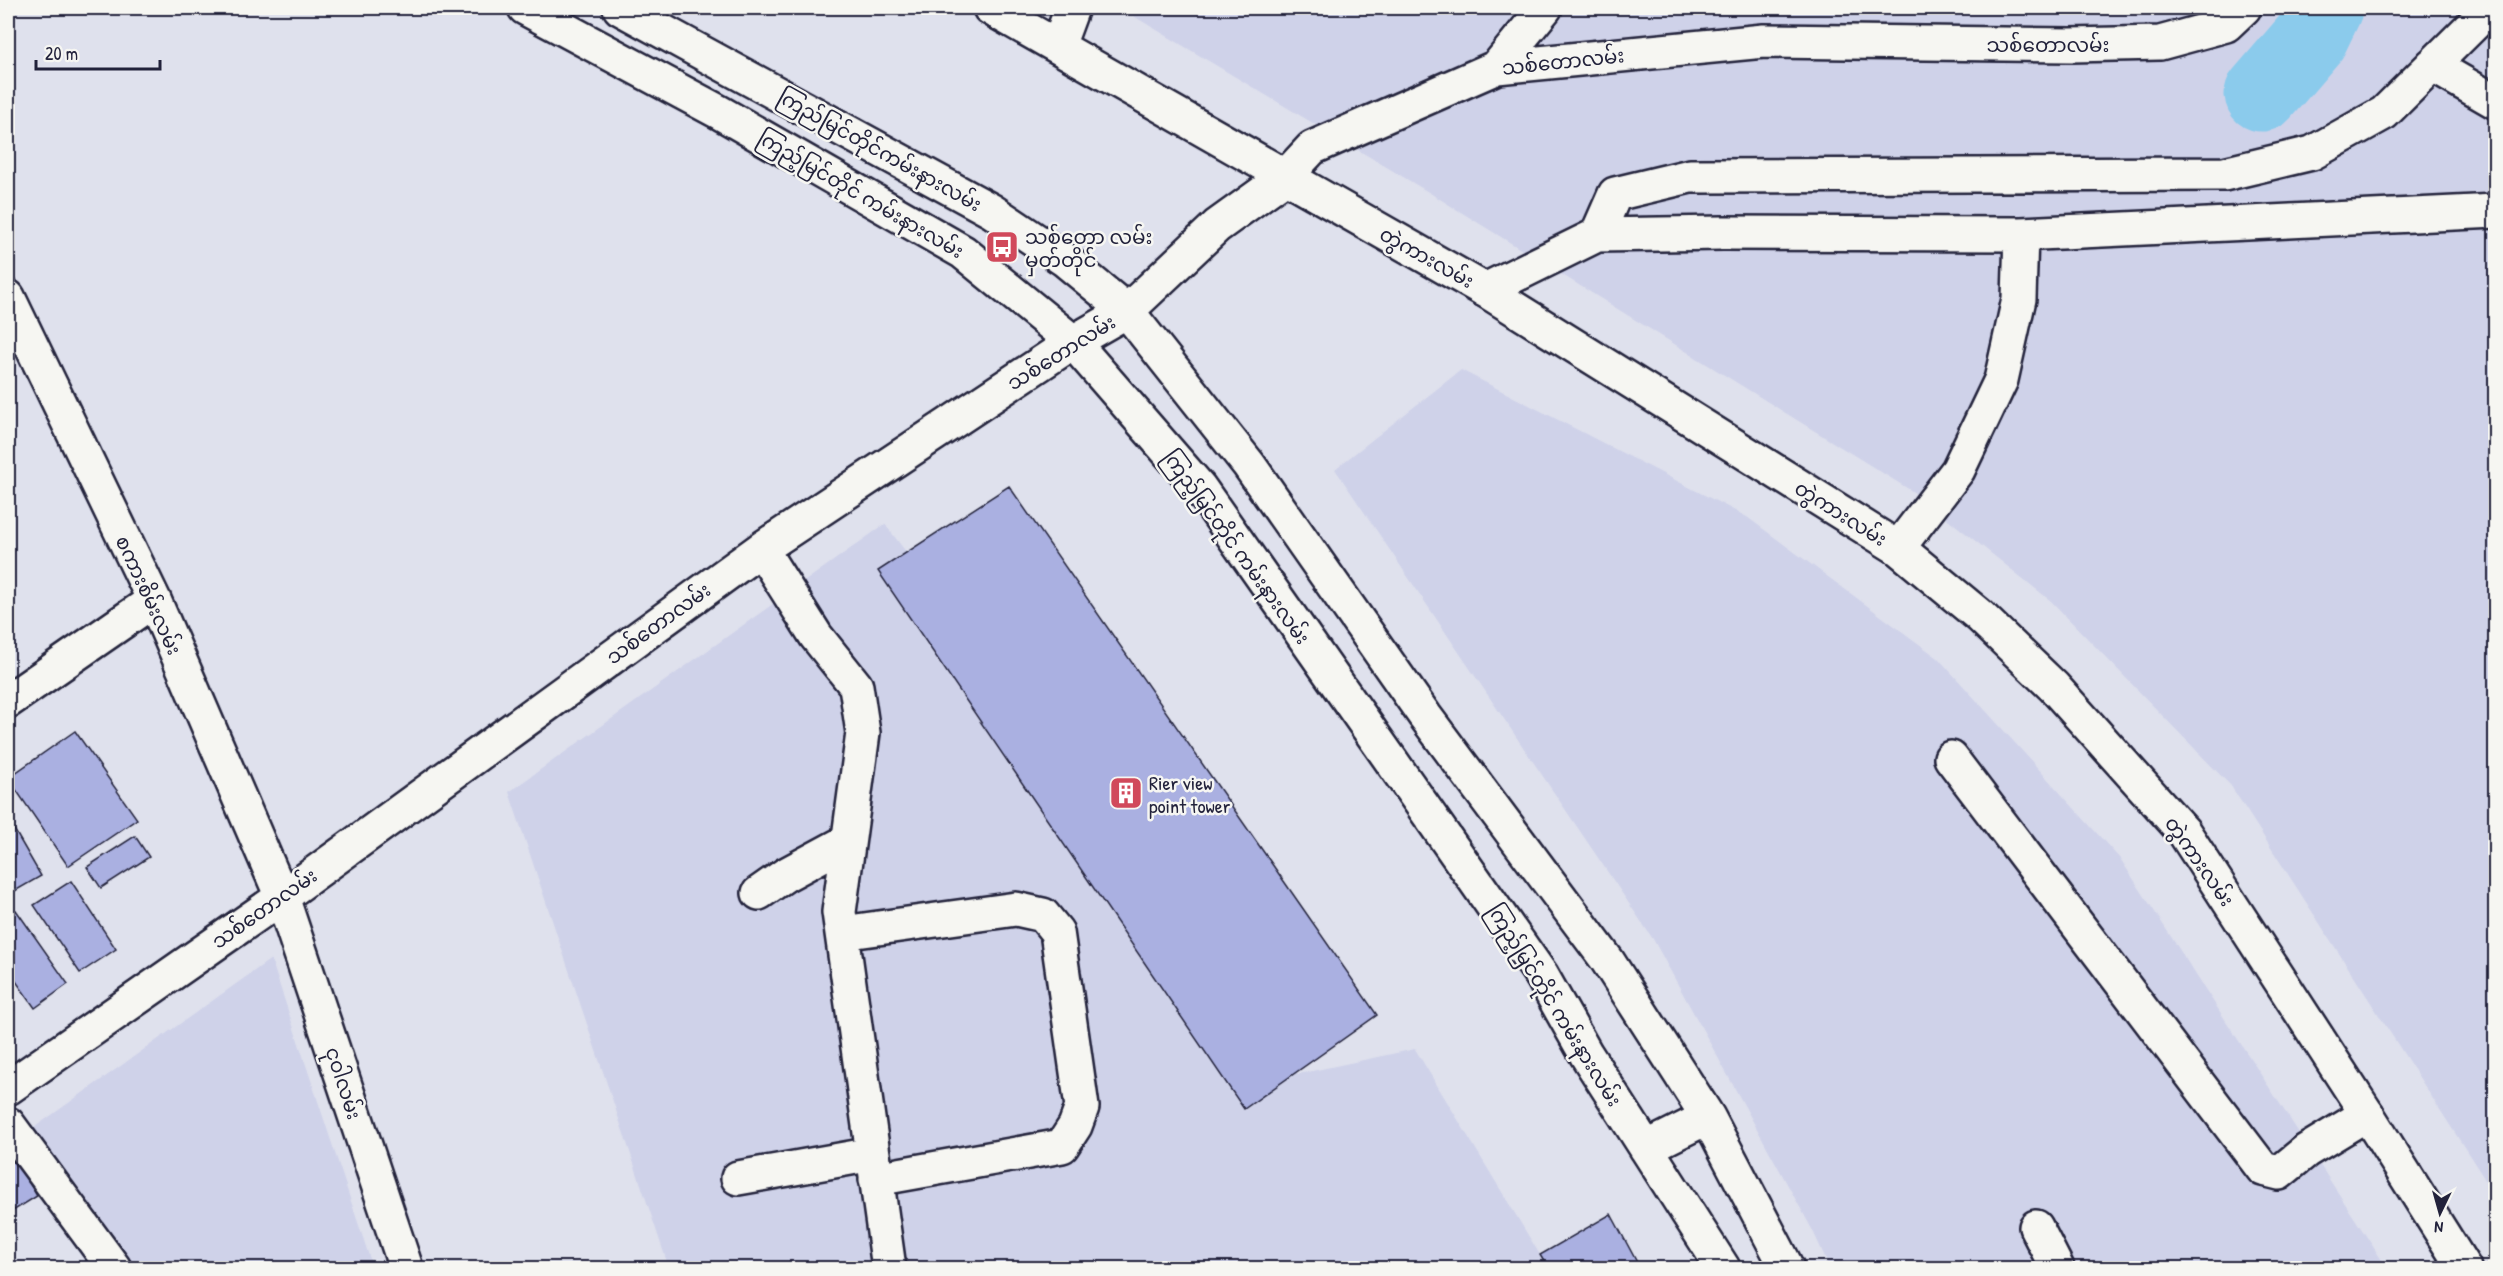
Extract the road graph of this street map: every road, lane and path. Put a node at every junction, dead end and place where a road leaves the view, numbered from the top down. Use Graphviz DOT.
graph roads {
  1 [pos="525,8"];
  2 [pos="620,8"];
  3 [pos="990,8"];
  4 [pos="1072,8"];
  5 [pos="1545,8"];
  6 [pos="2244,8"];
  7 [pos="2490,8"];
  8 [pos="1058,46"];
  9 [pos="2432,65"];
  10 [pos="1497,67"];
  11 [pos="745,76"];
  12 [pos="2496,102"];
  13 [pos="719,112"];
  14 [pos="1285,177"];
  15 [pos="2496,211"];
  16 [pos="2021,234"];
  17 [pos="1597,235"];
  18 [pos="1485,290"];
  19 [pos="8,297"];
  20 [pos="1128,311"];
  21 [pos="1073,342"];
  22 [pos="1898,548"];
  23 [pos="761,549"];
  24 [pos="154,600"];
  25 [pos="8,701"];
  26 [pos="1951,758"];
  27 [pos="848,841"];
  28 [pos="759,893"];
  29 [pos="282,897"];
  30 [pos="842,933"];
  31 [pos="8,1088"];
  32 [pos="2367,1114"];
  33 [pos="1708,1117"];
  34 [pos="8,1125"];
  35 [pos="1646,1148"];
  36 [pos="875,1167"];
  37 [pos="738,1178"];
  38 [pos="2036,1227"];
  39 [pos="114,1269"];
  40 [pos="406,1269"];
  41 [pos="889,1269"];
  42 [pos="1724,1269"];
  43 [pos="1787,1269"];
  44 [pos="2057,1269"];
  45 [pos="2464,1269"];
  1 -- 13 [label="main road, ကြည့်မြင်တိုင် ကမ်းနားလမ်း"];
  2 -- 11 [label="main road, ကြည်မြင်တိုင်ကမ်းနားလမ်း"];
  3 -- 8 [label="main road, တွဲကားလမ်း"];
  4 -- 8 [label="main road"];
  5 -- 10 [label="main road"];
  6 -- 10 [label="main road, သစ်တောလမ်း"];
  7 -- 9 [label="main road"];
  8 -- 14 [label="main road, တွဲကားလမ်း"];
  9 -- 12 [label="main road"];
  9 -- 17 [label="main road"];
  10 -- 14 [label="main road, သစ်တောလမ်း"];
  11 -- 13 [label="main road"];
  11 -- 20 [label="main road, ကြည်မြင်တိုင်ကမ်းနားလမ်း"];
  13 -- 21 [label="main road, ကြည့်မြင်တိုင် ကမ်းနားလမ်း"];
  14 -- 18 [label="main road, တွဲကားလမ်း"];
  14 -- 20 [label="main road, သစ်တောလမ်း"];
  15 -- 16 [label="main road"];
  16 -- 17 [label="main road"];
  16 -- 22 [label="main road"];
  17 -- 18 [label="main road"];
  18 -- 22 [label="main road, တွဲကားလမ်း"];
  19 -- 24 [label="main road, စကားစိမ်းလမ်း"];
  20 -- 21 [label="main road, သစ်တောလမ်း"];
  20 -- 33 [label="main road"];
  21 -- 23 [label="main road, သစ်တောလမ်း"];
  21 -- 35 [label="main road, ကြည့်မြင်တိုင် ကမ်းနားလမ်း"];
  22 -- 32 [label="main road, တွဲကားလမ်း"];
  23 -- 27 [label="main road"];
  23 -- 29 [label="main road, သစ်တောလမ်း"];
  24 -- 25 [label="main road"];
  24 -- 29 [label="main road, စကားစိမ်းလမ်း"];
  26 -- 32 [label="main road"];
  27 -- 28 [label="main road"];
  27 -- 30 [label="main road"];
  29 -- 31 [label="main road, သစ်တောလမ်း"];
  29 -- 40 [label="main road, ငုဝါလမ်း"];
  30 -- 36 [label="main road"];
  30 -- 36 [label="main road"];
  32 -- 45 [label="main road, တွဲကားလမ်း"];
  33 -- 35 [label="main road"];
  33 -- 43 [label="main road"];
  34 -- 39 [label="main road"];
  35 -- 42 [label="main road, ကြည့်မြင်တိုင် ကမ်းနားလမ်း"];
  36 -- 37 [label="main road"];
  36 -- 41 [label="main road"];
  38 -- 44 [label="main road"];
}
